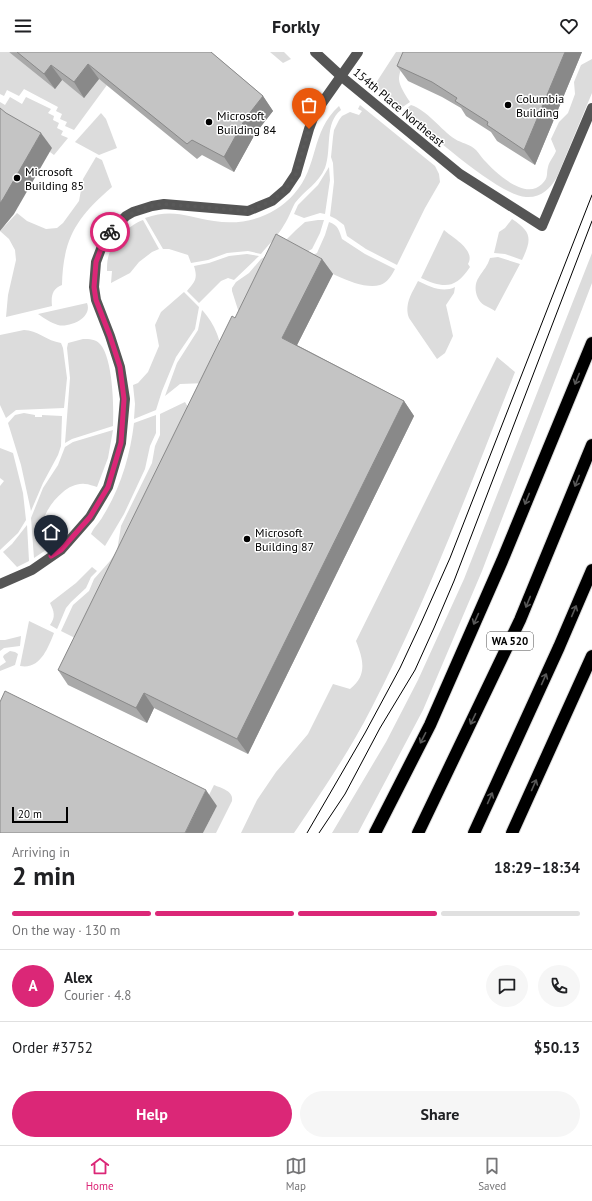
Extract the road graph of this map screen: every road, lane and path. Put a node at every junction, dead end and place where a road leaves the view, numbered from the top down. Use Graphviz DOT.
graph roads {
  1 [pos="315,52"];
  2 [pos="358,52"];
  3 [pos="342,76"];
  4 [pos="592,108"];
  5 [pos="592,343"];
  6 [pos="592,445"];
  7 [pos="592,570"];
  8 [pos="0,584"];
  9 [pos="592,656"];
  10 [pos="375,833"];
  11 [pos="418,833"];
  12 [pos="474,833"];
  13 [pos="512,833"];
  1 -- 3 [label="street"];
  2 -- 3 [label="street"];
  3 -- 4 [label="street, 154th Place Northeast"];
  3 -- 8 [label="street, 154th Place Northeast"];
  5 -- 10 [label="highway, one-way"];
  6 -- 11 [label="highway, WA 520, one-way"];
  12 -- 7 [label="highway, one-way"];
  13 -- 9 [label="highway, one-way"];
}
